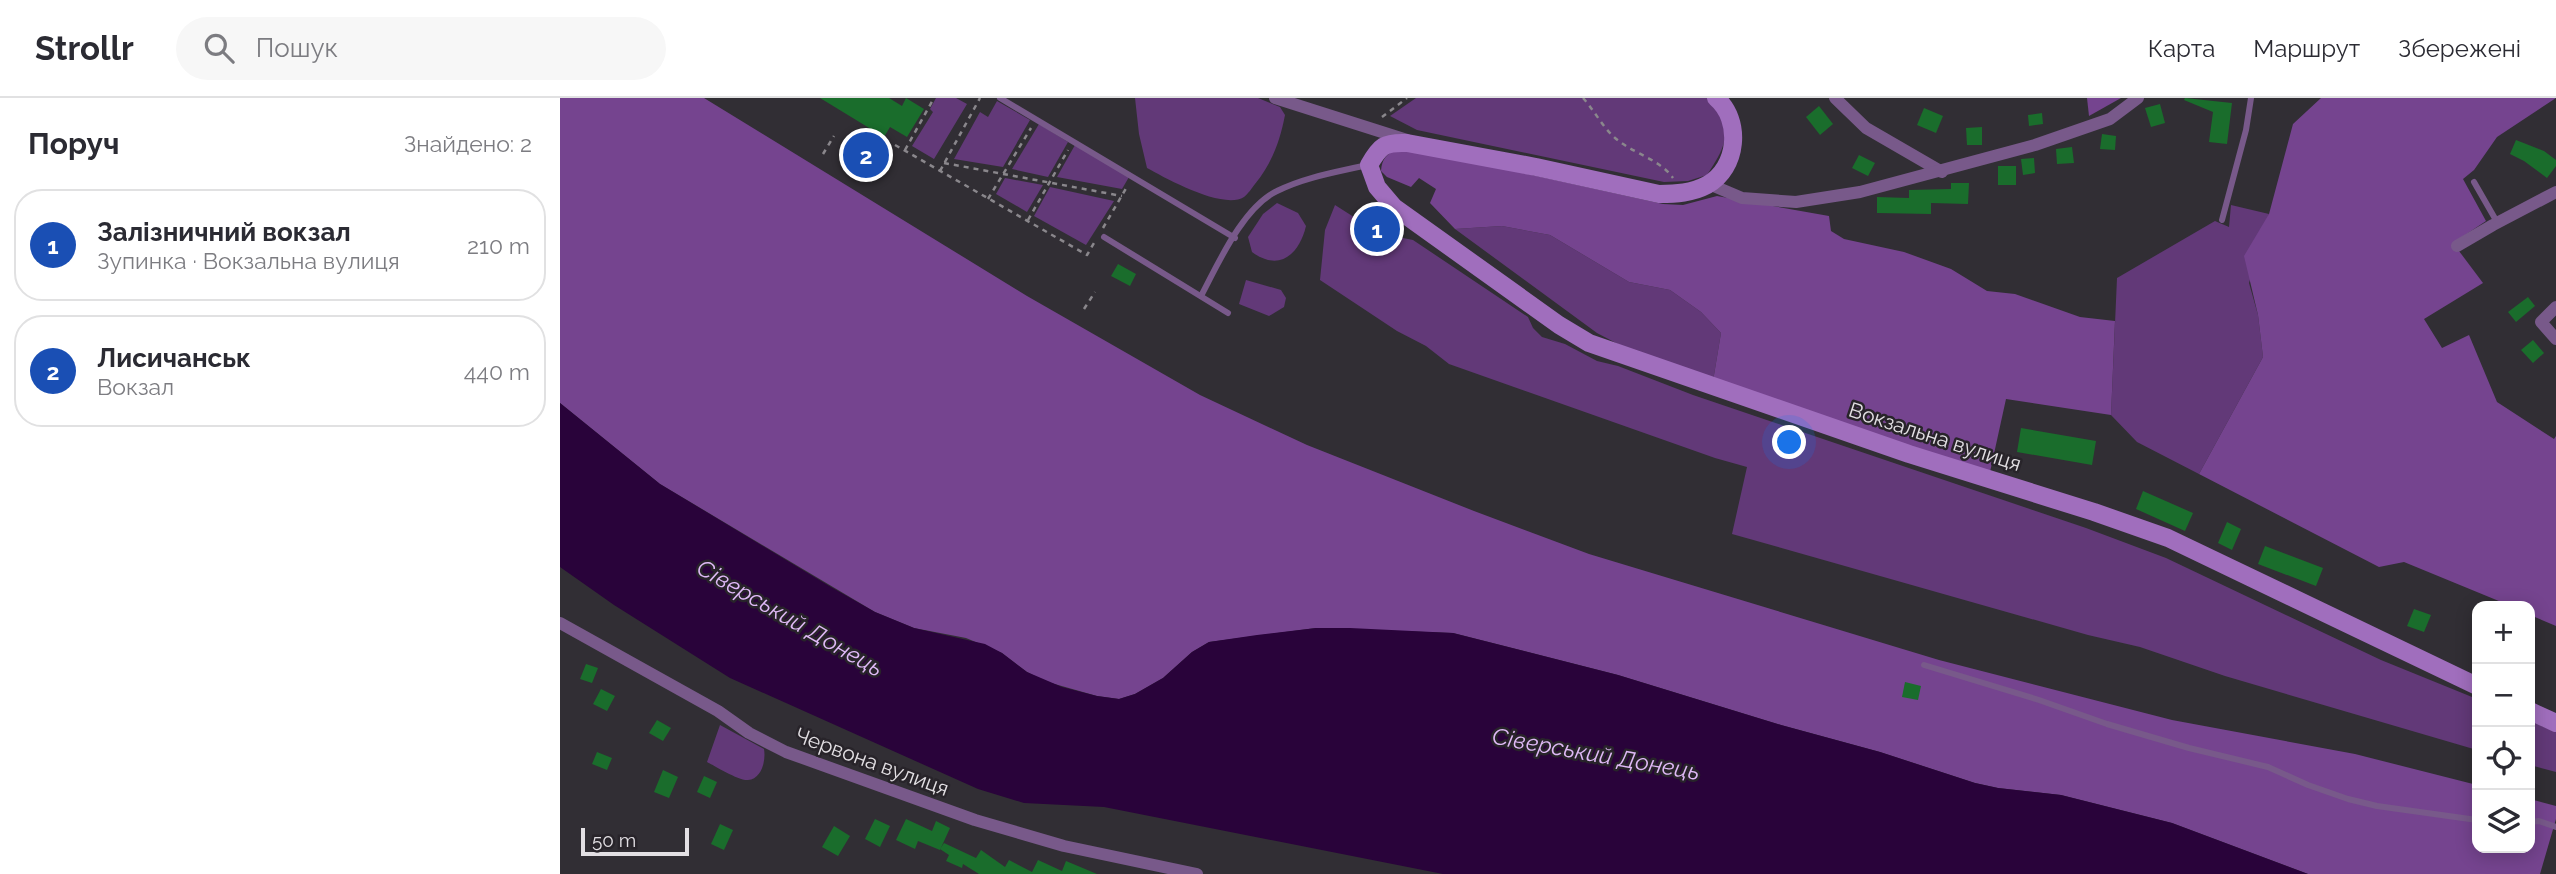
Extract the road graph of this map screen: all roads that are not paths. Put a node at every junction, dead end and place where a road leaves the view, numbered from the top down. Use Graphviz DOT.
graph roads {
  1 [pos="1000,98"];
  2 [pos="1275,98"];
  3 [pos="1716,98"];
  4 [pos="1835,98"];
  5 [pos="2138,98"];
  6 [pos="2251,98"];
  7 [pos="1427,146"];
  8 [pos="1369,165"];
  9 [pos="1942,172"];
  10 [pos="2474,182"];
  11 [pos="1709,184"];
  12 [pos="2556,192"];
  13 [pos="2222,220"];
  14 [pos="2497,222"];
  15 [pos="1103,234"];
  16 [pos="1234,237"];
  17 [pos="2457,246"];
  18 [pos="1201,296"];
  19 [pos="2556,307"];
  20 [pos="1228,313"];
  21 [pos="2556,339"];
  22 [pos="560,623"];
  23 [pos="1924,665"];
  24 [pos="2472,684"];
  25 [pos="2535,712"];
  26 [pos="2556,723"];
  27 [pos="2472,819"];
  28 [pos="2535,821"];
  29 [pos="2556,827"];
  30 [pos="1197,874"];
  1 -- 16 [label="lane"];
  2 -- 7 [label="street"];
  3 -- 11 [label="main road"];
  4 -- 9 [label="street"];
  5 -- 9 [label="street"];
  6 -- 13 [label="lane"];
  7 -- 8 [label="main road"];
  7 -- 11 [label="main road"];
  8 -- 16 [label="lane"];
  8 -- 24 [label="main road, Вокзальна вулиця"];
  9 -- 11 [label="street"];
  10 -- 14 [label="lane"];
  12 -- 14 [label="street"];
  14 -- 17 [label="street"];
  15 -- 18 [label="lane"];
  16 -- 18 [label="lane"];
  18 -- 20 [label="lane"];
  19 -- 21 [label="street"];
  22 -- 30 [label="street, Червона вулиця"];
  23 -- 27 [label="lane"];
  25 -- 26 [label="main road"];
  28 -- 29 [label="lane"];
}
